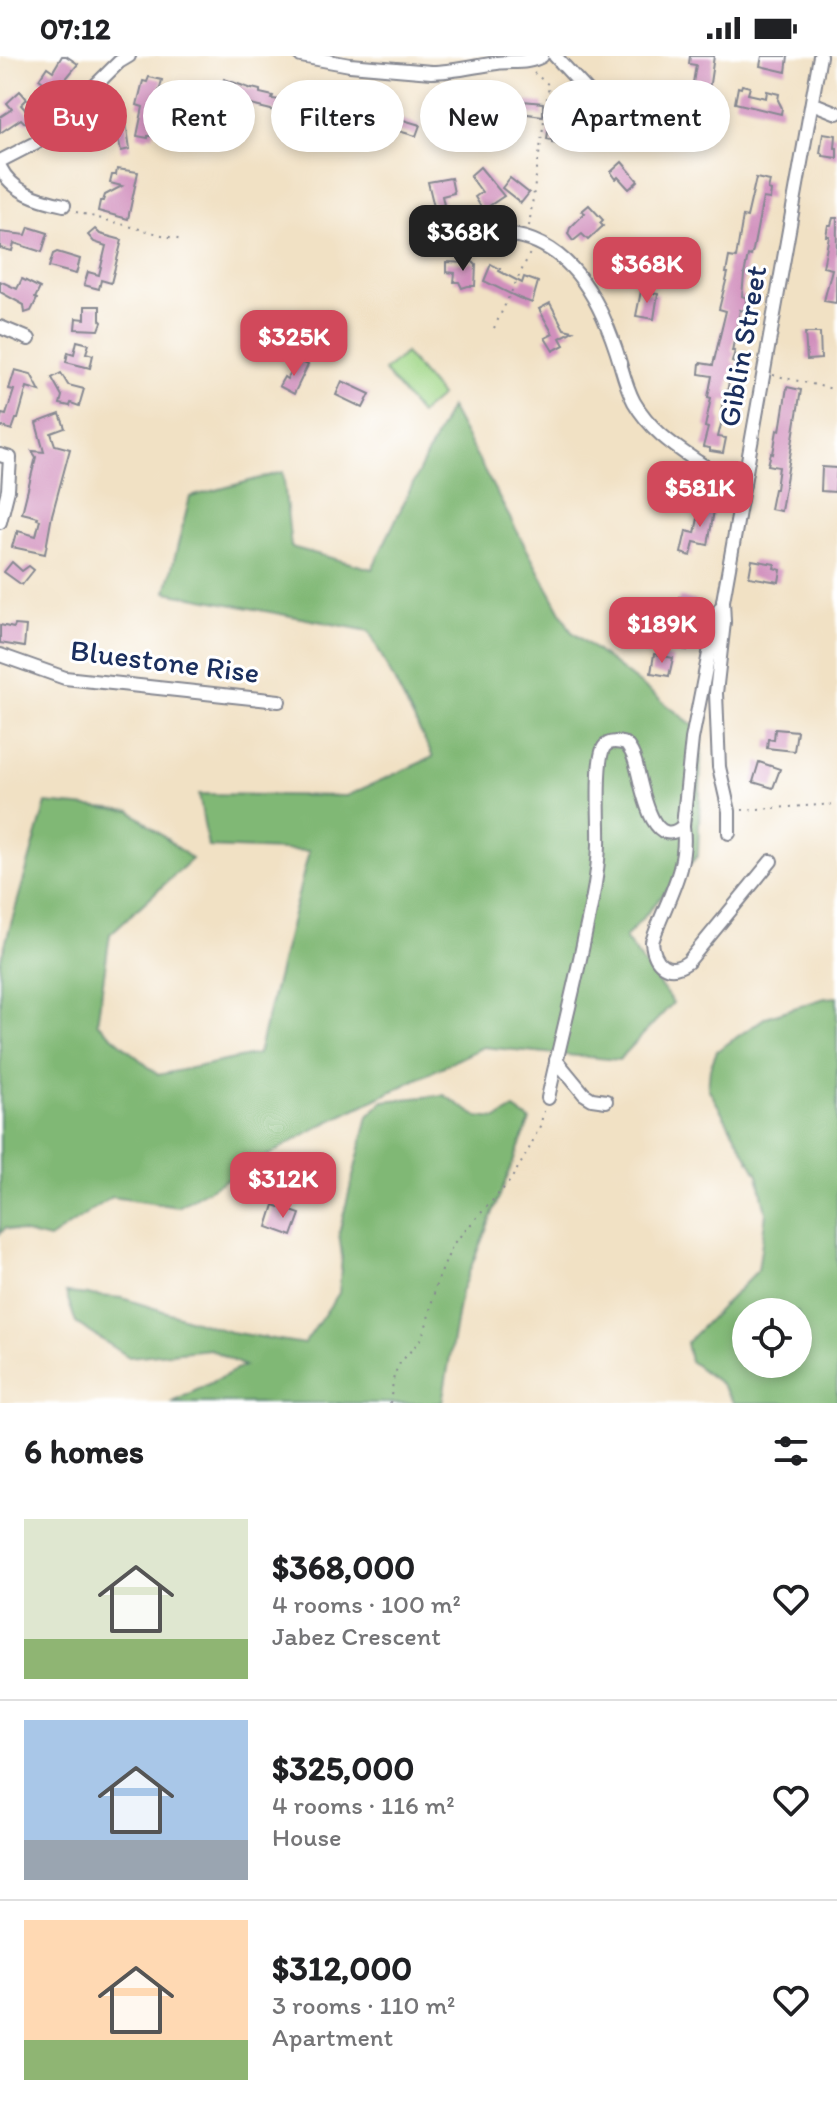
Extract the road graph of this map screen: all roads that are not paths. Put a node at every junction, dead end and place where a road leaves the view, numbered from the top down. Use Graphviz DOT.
graph roads {
  1 [pos="129,56"];
  2 [pos="301,56"];
  3 [pos="542,56"];
  4 [pos="555,56"];
  5 [pos="820,56"];
  6 [pos="577,80"];
  7 [pos="812,103"];
  8 [pos="837,113"];
  9 [pos="0,164"];
  10 [pos="64,205"];
  11 [pos="444,237"];
  12 [pos="0,327"];
  13 [pos="29,339"];
  14 [pos="0,455"];
  15 [pos="744,485"];
  16 [pos="0,522"];
  17 [pos="723,601"];
  18 [pos="0,655"];
  19 [pos="279,701"];
  20 [pos="683,827"];
  21 [pos="729,833"];
  22 [pos="771,861"];
  23 [pos="556,1060"];
  24 [pos="548,1098"];
  25 [pos="606,1101"];
  1 -- 9 [label="street"];
  2 -- 3 [label="street"];
  4 -- 6 [label="street"];
  5 -- 7 [label="street, Giblin Street"];
  7 -- 8 [label="street"];
  7 -- 15 [label="street, Giblin Street"];
  9 -- 10 [label="street"];
  11 -- 15 [label="street"];
  12 -- 13 [label="street"];
  14 -- 16 [label="street"];
  15 -- 17 [label="street, Giblin Street"];
  17 -- 20 [label="street"];
  17 -- 21 [label="street, Giblin Street"];
  18 -- 19 [label="street, Bluestone Rise"];
  20 -- 22 [label="street"];
  20 -- 23 [label="street"];
  23 -- 24 [label="street"];
  23 -- 25 [label="street"];
}
